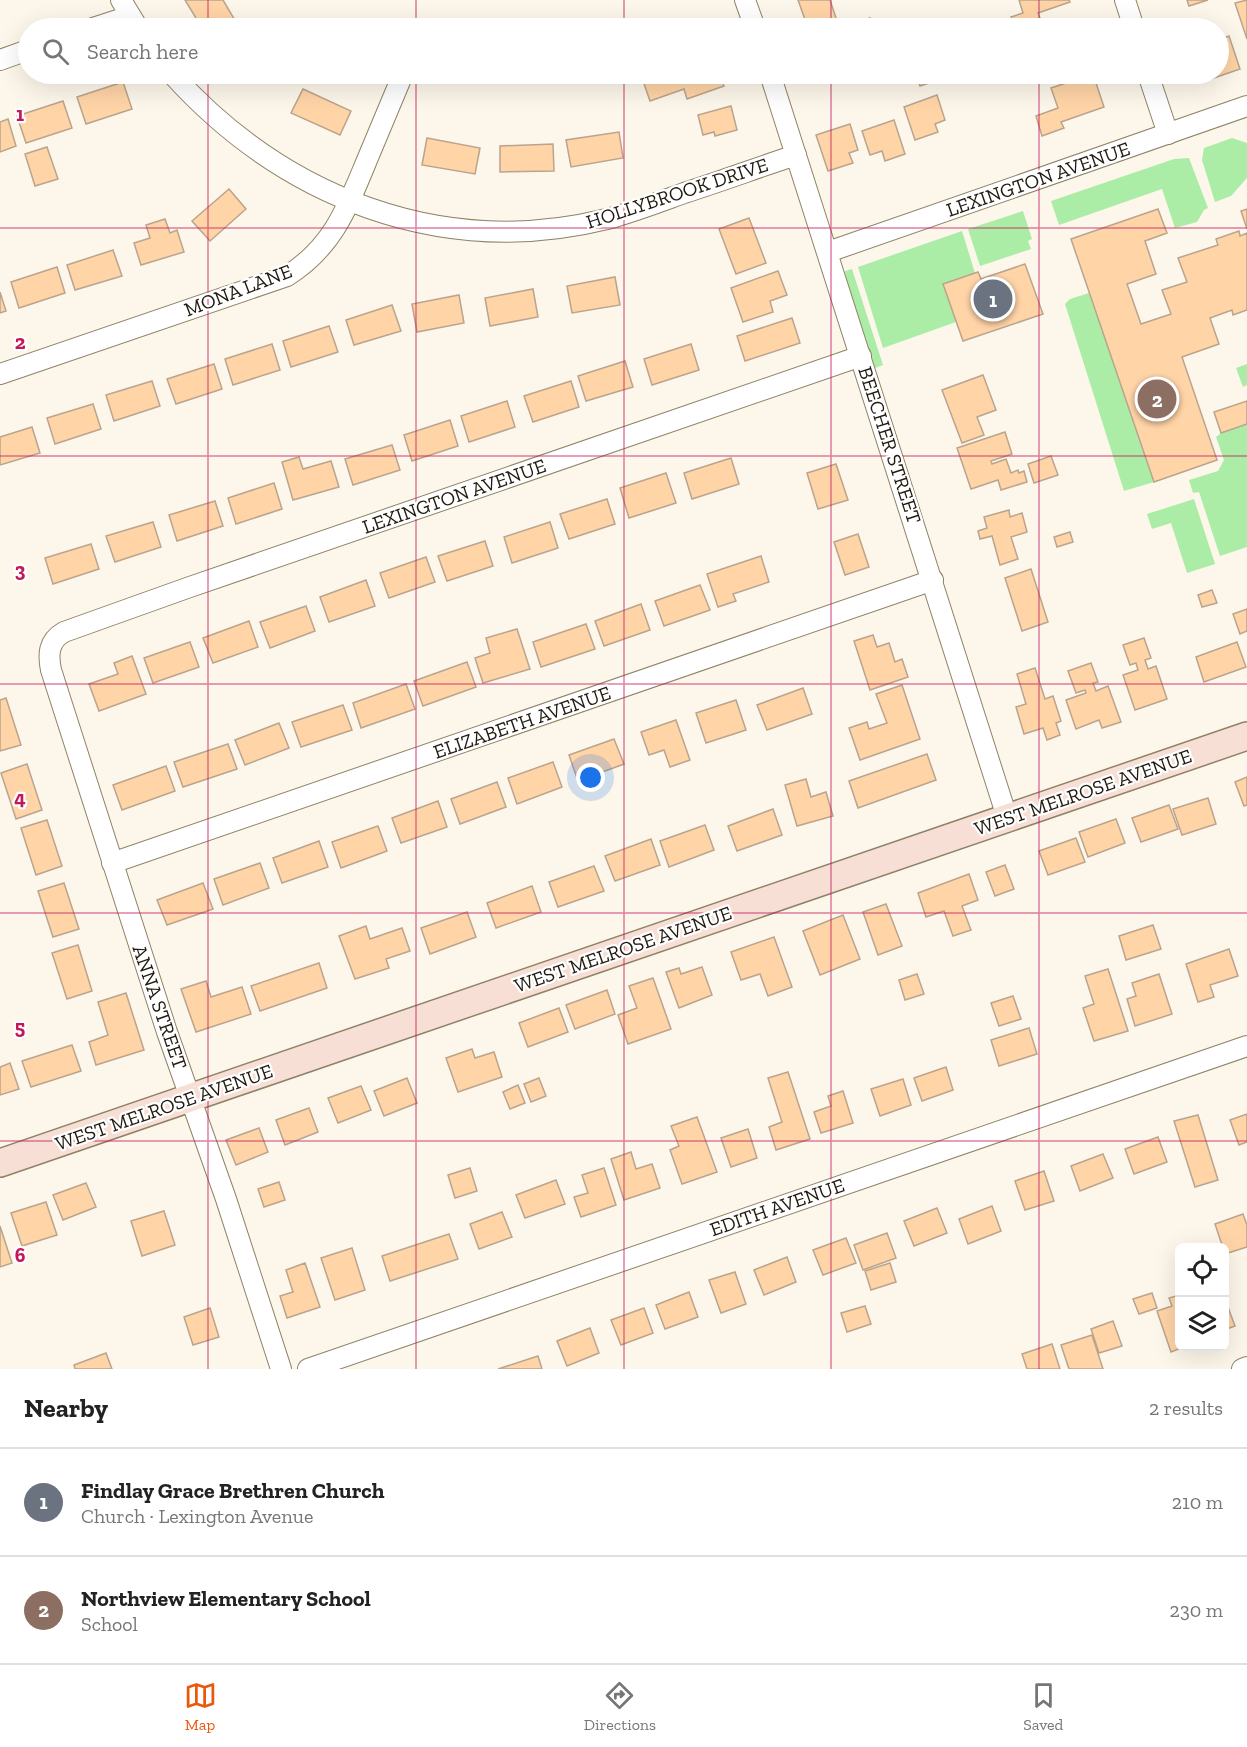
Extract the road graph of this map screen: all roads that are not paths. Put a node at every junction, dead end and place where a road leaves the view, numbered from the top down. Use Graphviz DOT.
graph roads {
  1 [pos="745,0"];
  2 [pos="1125,0"];
  3 [pos="751,18"];
  4 [pos="1131,18"];
  5 [pos="18,54"];
  6 [pos="0,60"];
  7 [pos="182,84"];
  8 [pos="400,84"];
  9 [pos="773,84"];
  10 [pos="1151,84"];
  11 [pos="1247,106"];
  12 [pos="1168,134"];
  13 [pos="796,155"];
  14 [pos="350,201"];
  15 [pos="828,252"];
  16 [pos="861,356"];
  17 [pos="0,374"];
  18 [pos="933,580"];
  19 [pos="51,643"];
  20 [pos="1247,736"];
  21 [pos="1007,817"];
  22 [pos="112,863"];
  23 [pos="1247,1046"];
  24 [pos="191,1097"];
  25 [pos="0,1163"];
  26 [pos="1247,1367"];
  27 [pos="281,1369"];
  28 [pos="308,1369"];
  29 [pos="1242,1369"];
  1 -- 3 [label="street"];
  2 -- 4 [label="street"];
  5 -- 6 [label="street"];
  7 -- 14 [label="street, HOLLYBROOK DRIVE"];
  8 -- 14 [label="street, MONA LANE"];
  9 -- 13 [label="street, BEECHER STREET"];
  10 -- 12 [label="street"];
  11 -- 12 [label="street, LEXINGTON AVENUE"];
  12 -- 15 [label="street, LEXINGTON AVENUE"];
  13 -- 14 [label="street, HOLLYBROOK DRIVE"];
  13 -- 15 [label="street, BEECHER STREET"];
  14 -- 17 [label="street, MONA LANE"];
  15 -- 16 [label="street, BEECHER STREET"];
  16 -- 18 [label="street, BEECHER STREET"];
  16 -- 19 [label="street, LEXINGTON AVENUE"];
  18 -- 21 [label="street, BEECHER STREET"];
  18 -- 22 [label="street, ELIZABETH AVENUE"];
  19 -- 22 [label="street, ANNA STREET"];
  20 -- 21 [label="street, WEST MELROSE AVENUE"];
  21 -- 24 [label="street, WEST MELROSE AVENUE"];
  22 -- 24 [label="street, ANNA STREET"];
  23 -- 28 [label="street, EDITH AVENUE"];
  24 -- 25 [label="street, WEST MELROSE AVENUE"];
  24 -- 27 [label="street, ANNA STREET"];
  26 -- 29 [label="street"];
}
